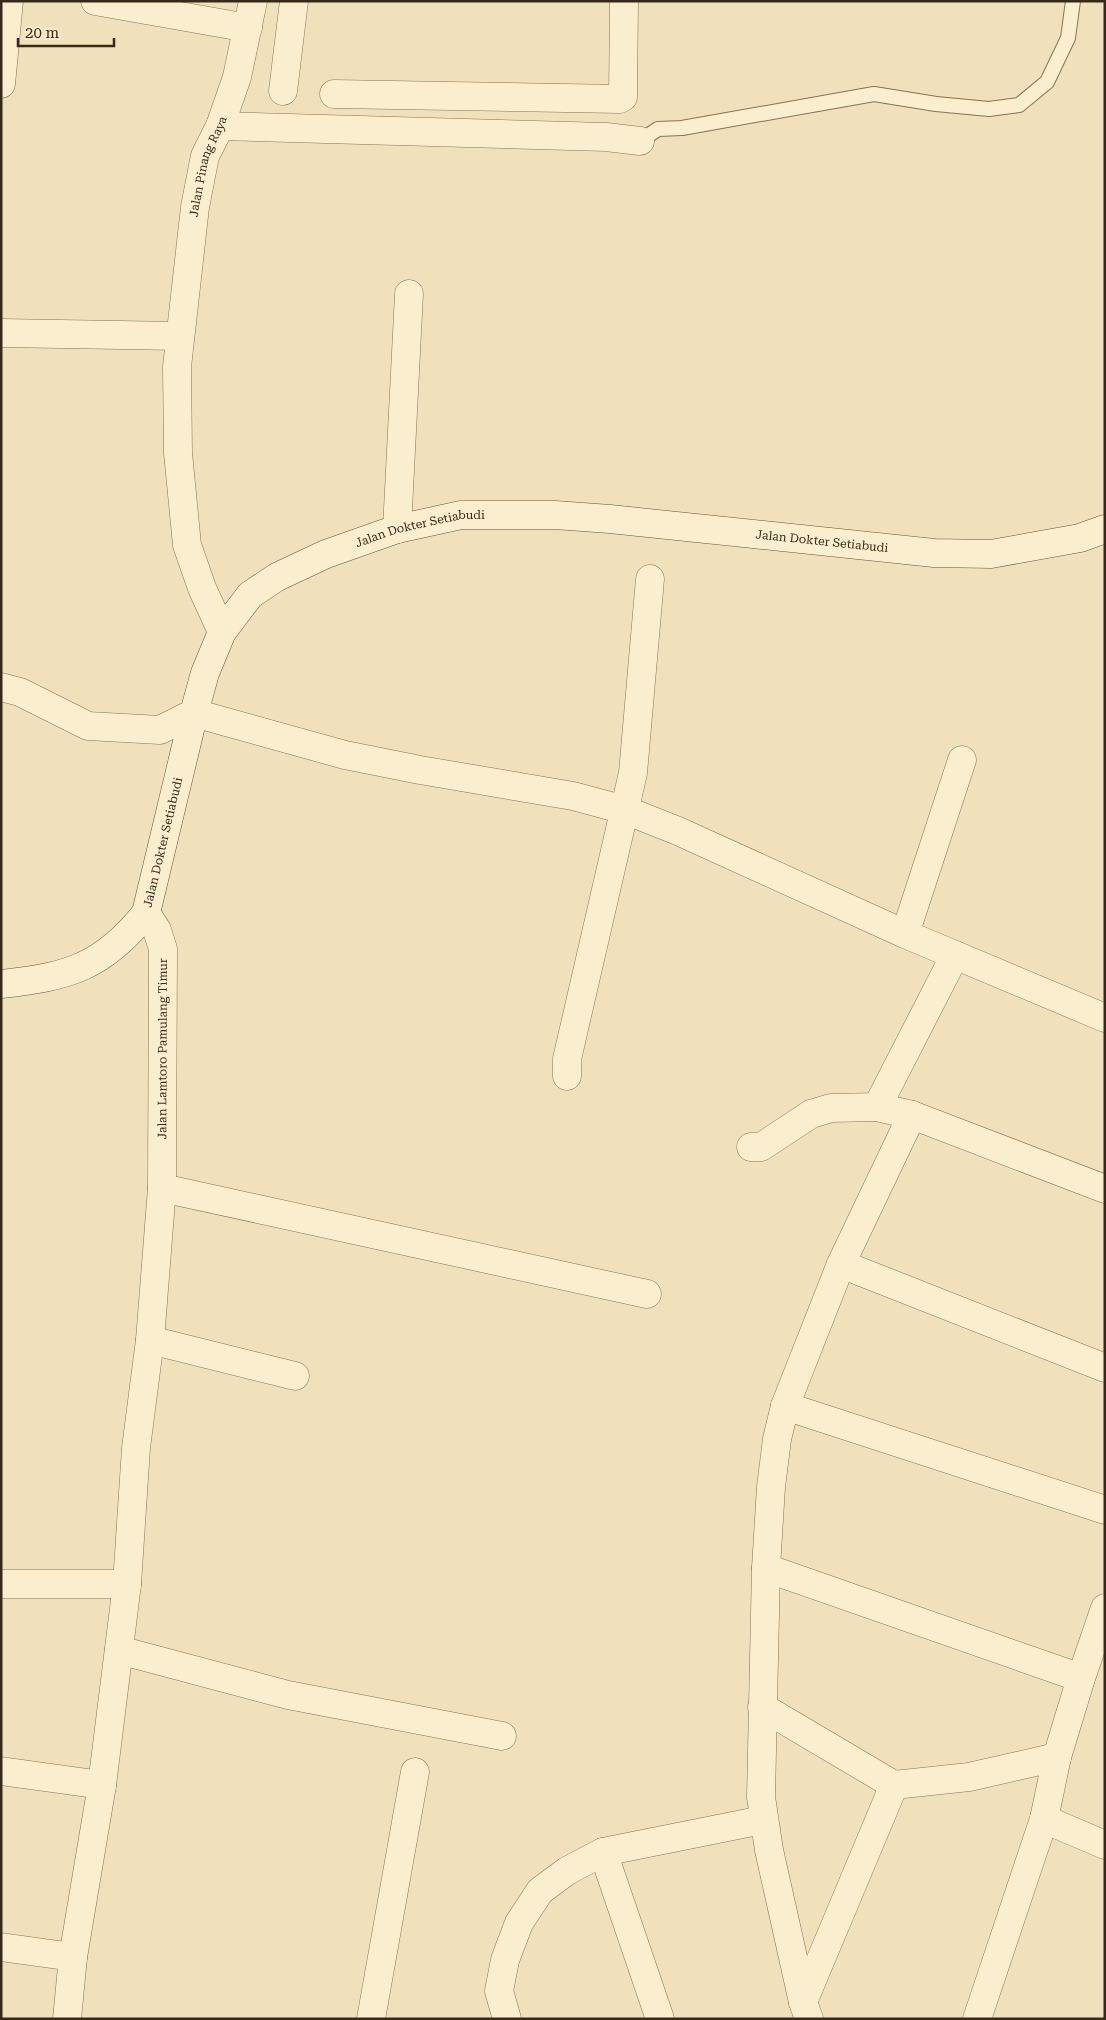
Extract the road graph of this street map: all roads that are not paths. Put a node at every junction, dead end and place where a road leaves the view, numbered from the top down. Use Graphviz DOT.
graph roads {
  1 [pos="9,1"];
  2 [pos="96,1"];
  3 [pos="253,1"];
  4 [pos="294,1"];
  5 [pos="624,1"];
  6 [pos="1073,1"];
  7 [pos="248,28"];
  8 [pos="1,84"];
  9 [pos="283,91"];
  10 [pos="334,94"];
  11 [pos="220,126"];
  12 [pos="640,141"];
  13 [pos="409,294"];
  14 [pos="1,333"];
  15 [pos="179,336"];
  16 [pos="398,529"];
  17 [pos="1105,529"];
  18 [pos="650,579"];
  19 [pos="222,632"];
  20 [pos="1,687"];
  21 [pos="194,713"];
  22 [pos="962,760"];
  23 [pos="624,810"];
  24 [pos="146,913"];
  25 [pos="906,934"];
  26 [pos="955,954"];
  27 [pos="1,984"];
  28 [pos="1105,1018"];
  29 [pos="567,1076"];
  30 [pos="877,1108"];
  31 [pos="912,1115"];
  32 [pos="751,1147"];
  33 [pos="162,1188"];
  34 [pos="1105,1189"];
  35 [pos="841,1264"];
  36 [pos="647,1294"];
  37 [pos="150,1340"];
  38 [pos="1105,1368"];
  39 [pos="295,1376"];
  40 [pos="785,1406"];
  41 [pos="1105,1510"];
  42 [pos="766,1568"];
  43 [pos="1,1584"];
  44 [pos="127,1584"];
  45 [pos="1105,1608"];
  46 [pos="119,1650"];
  47 [pos="1081,1678"];
  48 [pos="762,1707"];
  49 [pos="502,1736"];
  50 [pos="1058,1757"];
  51 [pos="1,1771"];
  52 [pos="415,1772"];
  53 [pos="102,1785"];
  54 [pos="894,1786"];
  55 [pos="1044,1819"];
  56 [pos="763,1820"];
  57 [pos="1105,1845"];
  58 [pos="603,1852"];
  59 [pos="1,1947"];
  60 [pos="73,1957"];
  61 [pos="806,2010"];
  62 [pos="66,2019"];
  63 [pos="371,2019"];
  64 [pos="506,2019"];
  65 [pos="660,2019"];
  66 [pos="977,2019"];
  1 -- 8 [label="street"];
  2 -- 7 [label="street"];
  3 -- 7 [label="street, Jalan Pinang Raya"];
  4 -- 9 [label="street"];
  5 -- 10 [label="street"];
  6 -- 12 [label="lane"];
  7 -- 11 [label="street, Jalan Pinang Raya"];
  11 -- 12 [label="street"];
  11 -- 15 [label="street, Jalan Pinang Raya"];
  13 -- 16 [label="street"];
  14 -- 15 [label="street"];
  15 -- 19 [label="street, Jalan Pinang Raya"];
  16 -- 17 [label="street, Jalan Dokter Setiabudi"];
  16 -- 19 [label="street, Jalan Dokter Setiabudi"];
  18 -- 23 [label="street"];
  19 -- 21 [label="street, Jalan Dokter Setiabudi"];
  20 -- 21 [label="street"];
  21 -- 23 [label="street"];
  21 -- 24 [label="street, Jalan Dokter Setiabudi"];
  22 -- 25 [label="street"];
  23 -- 25 [label="street"];
  23 -- 29 [label="street"];
  24 -- 27 [label="street, Jalan Dokter Setiabudi"];
  24 -- 33 [label="street, Jalan Lamtoro Pamulang Timur"];
  25 -- 26 [label="street"];
  26 -- 28 [label="street"];
  26 -- 30 [label="street"];
  30 -- 31 [label="street"];
  30 -- 32 [label="street"];
  31 -- 34 [label="street"];
  31 -- 35 [label="street"];
  33 -- 36 [label="street"];
  33 -- 37 [label="street, Jalan Lamtoro Pamulang Timur"];
  35 -- 38 [label="street"];
  35 -- 40 [label="street"];
  37 -- 39 [label="street"];
  37 -- 44 [label="street, Jalan Lamtoro Pamulang Timur"];
  40 -- 41 [label="street"];
  40 -- 42 [label="street"];
  42 -- 47 [label="street"];
  42 -- 48 [label="street"];
  43 -- 44 [label="street"];
  44 -- 46 [label="street, Jalan Lamtoro Pamulang Timur"];
  45 -- 47 [label="street"];
  46 -- 49 [label="street"];
  46 -- 53 [label="street, Jalan Lamtoro Pamulang Timur"];
  47 -- 50 [label="street"];
  48 -- 54 [label="street"];
  48 -- 56 [label="street"];
  50 -- 54 [label="street"];
  50 -- 55 [label="street"];
  51 -- 53 [label="street"];
  52 -- 63 [label="street"];
  53 -- 60 [label="street, Jalan Lamtoro Pamulang Timur"];
  54 -- 61 [label="street"];
  55 -- 57 [label="street"];
  55 -- 66 [label="street"];
  56 -- 58 [label="street"];
  56 -- 61 [label="street"];
  58 -- 64 [label="street"];
  58 -- 65 [label="street"];
  59 -- 60 [label="street"];
  60 -- 62 [label="street, Jalan Lamtoro Pamulang Timur"];
}
